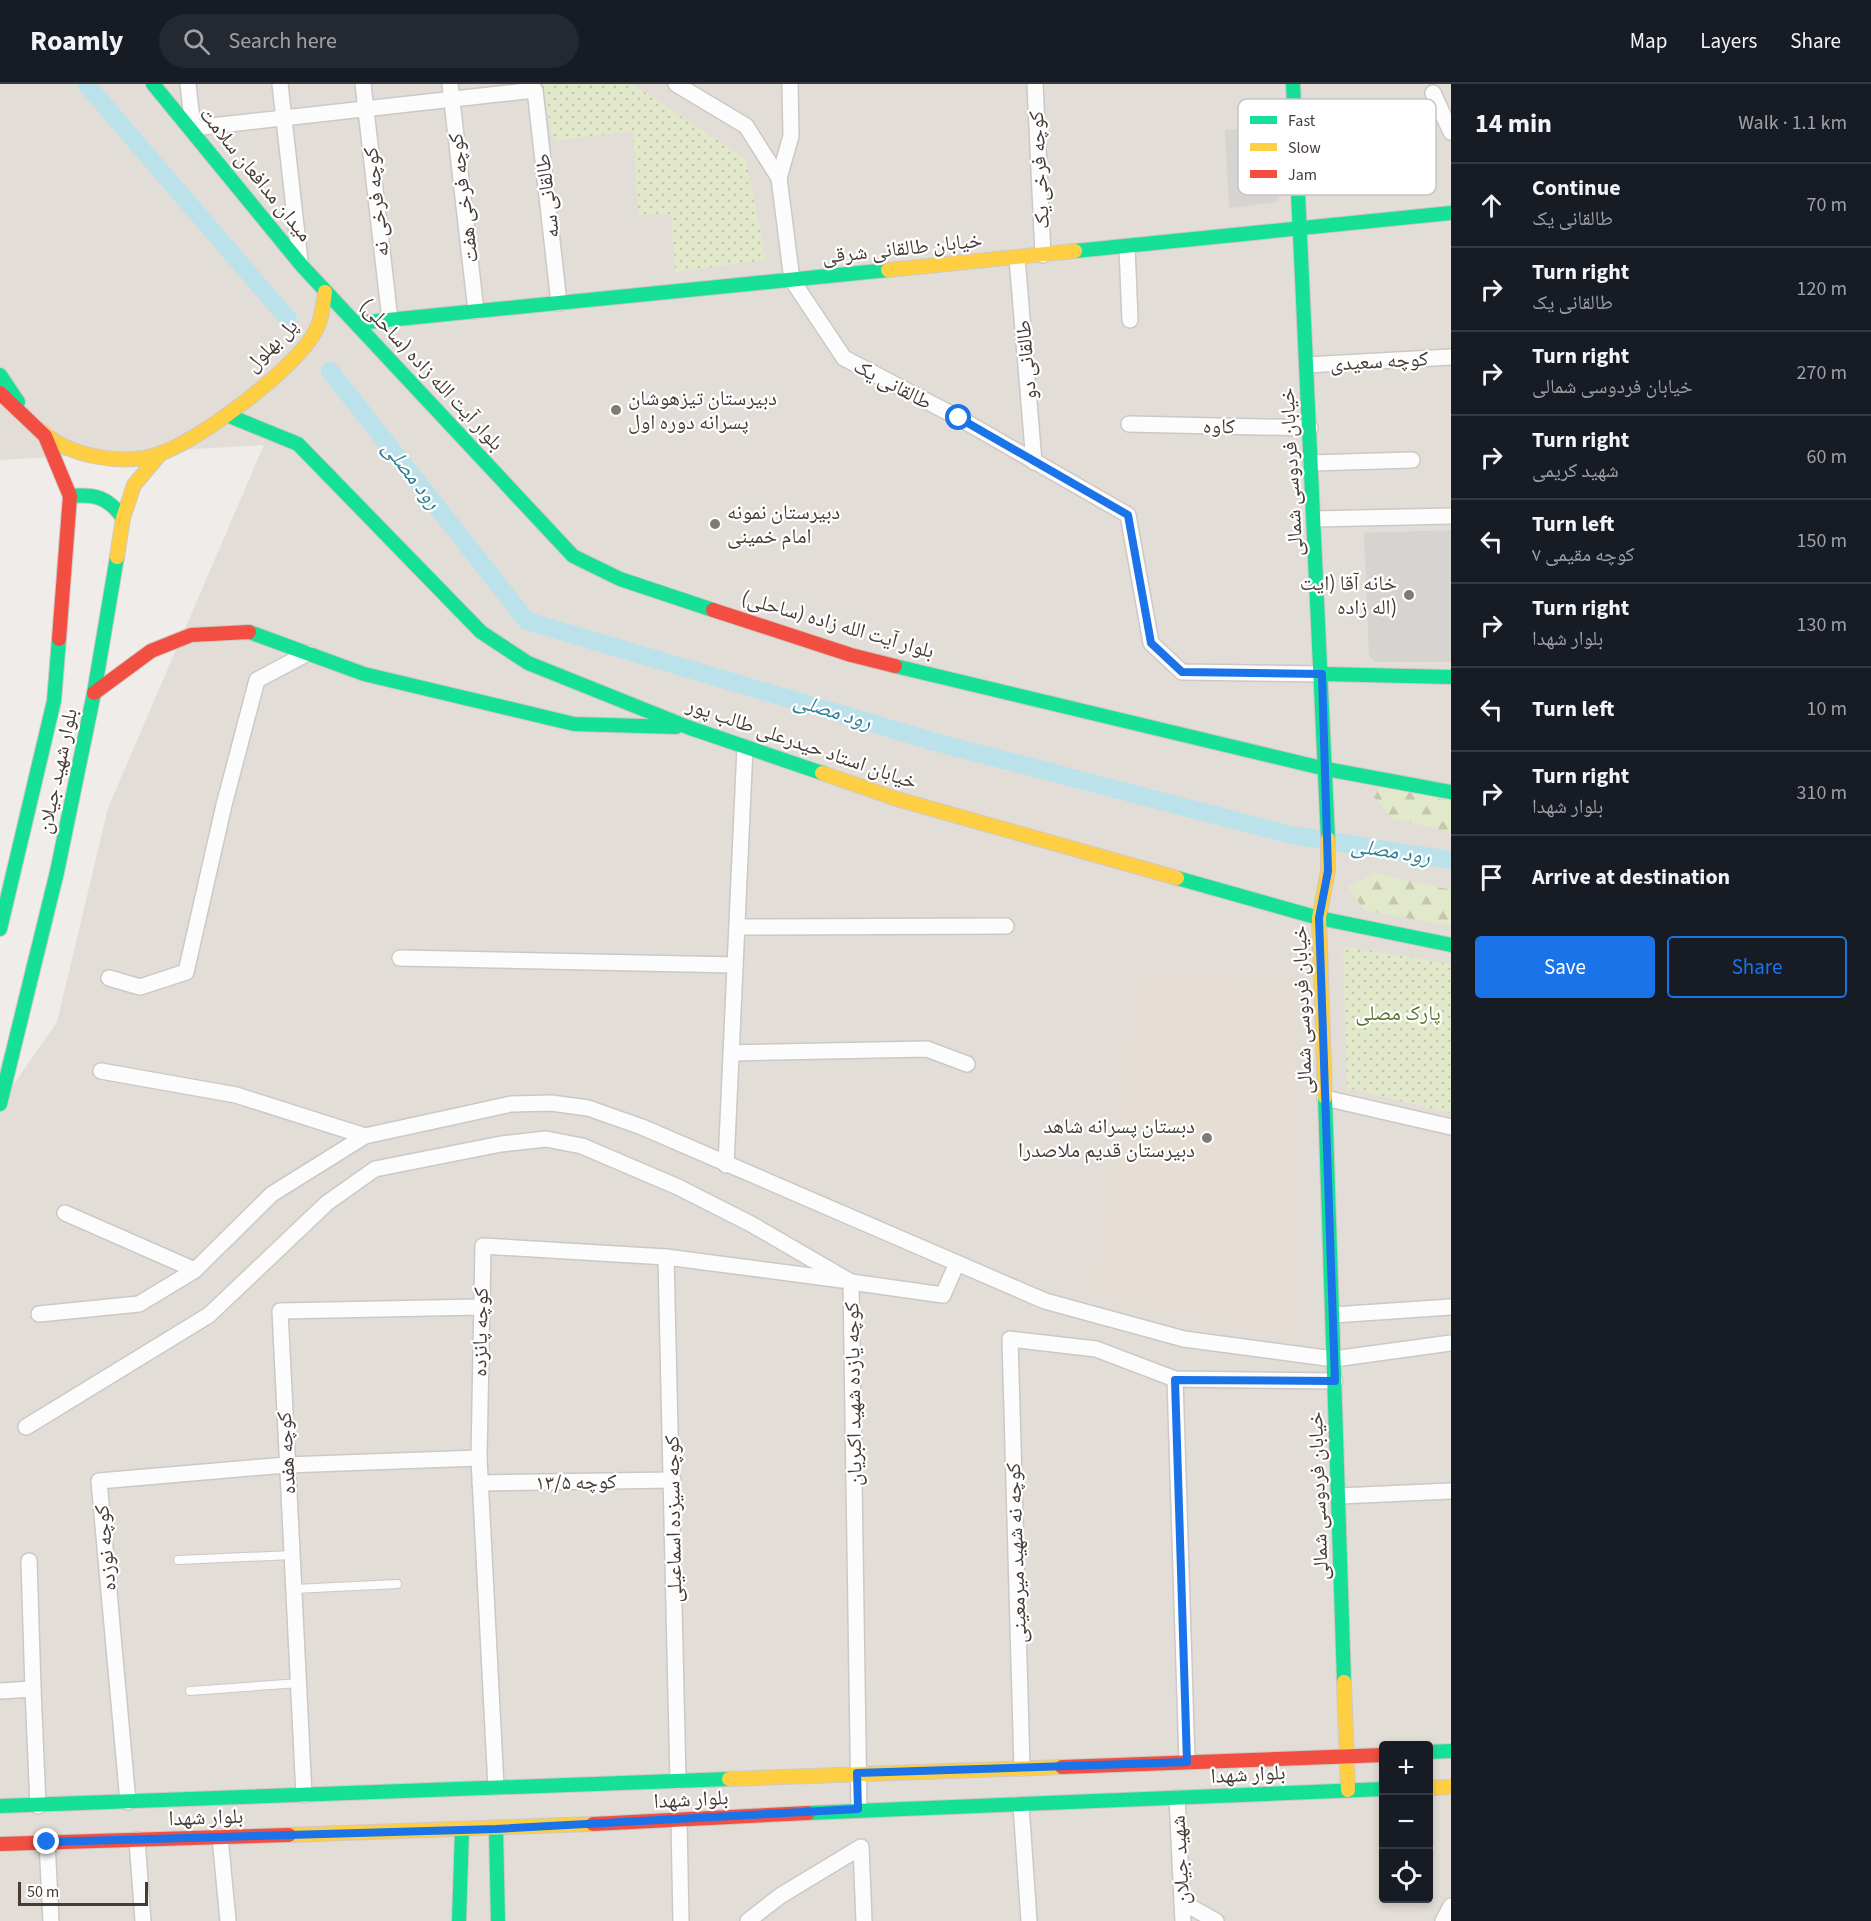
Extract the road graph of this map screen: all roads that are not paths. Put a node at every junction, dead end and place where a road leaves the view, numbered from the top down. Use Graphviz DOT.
graph roads {
  1 [pos="153,84"];
  2 [pos="188,84"];
  3 [pos="279,84"];
  4 [pos="363,84"];
  5 [pos="676,84"];
  6 [pos="790,84"];
  7 [pos="1035,84"];
  8 [pos="1293,84"];
  9 [pos="451,92"];
  10 [pos="1433,93"];
  11 [pos="1294,99"];
  12 [pos="1436,99"];
  13 [pos="1436,100"];
  14 [pos="366,109"];
  15 [pos="284,118"];
  16 [pos="193,128"];
  17 [pos="1451,132"];
  18 [pos="779,178"];
  19 [pos="1298,195"];
  20 [pos="1451,213"];
  21 [pos="1300,230"];
  22 [pos="1127,247"];
  23 [pos="1043,255"];
  24 [pos="1017,258"];
  25 [pos="300,261"];
  26 [pos="792,280"];
  27 [pos="325,292"];
  28 [pos="559,303"];
  29 [pos="476,311"];
  30 [pos="390,320"];
  31 [pos="1130,320"];
  32 [pos="358,323"];
  33 [pos="1451,357"];
  34 [pos="1307,365"];
  35 [pos="0,375"];
  36 [pos="0,393"];
  37 [pos="227,415"];
  38 [pos="1129,424"];
  39 [pos="1310,428"];
  40 [pos="45,436"];
  41 [pos="161,453"];
  42 [pos="1412,460"];
  43 [pos="1034,462"];
  44 [pos="1311,463"];
  45 [pos="70,496"];
  46 [pos="1451,516"];
  47 [pos="123,518"];
  48 [pos="1314,519"];
  49 [pos="308,653"];
  50 [pos="1322,674"];
  51 [pos="1451,677"];
  52 [pos="94,693"];
  53 [pos="690,728"];
  54 [pos="745,747"];
  55 [pos="1326,770"];
  56 [pos="1451,792"];
  57 [pos="1319,918"];
  58 [pos="1006,926"];
  59 [pos="737,927"];
  60 [pos="0,928"];
  61 [pos="1451,945"];
  62 [pos="400,958"];
  63 [pos="735,964"];
  64 [pos="109,978"];
  65 [pos="731,1053"];
  66 [pos="967,1064"];
  67 [pos="101,1071"];
  68 [pos="1325,1098"];
  69 [pos="0,1104"];
  70 [pos="1451,1127"];
  71 [pos="365,1136"];
  72 [pos="726,1165"];
  73 [pos="65,1213"];
  74 [pos="666,1257"];
  75 [pos="957,1263"];
  76 [pos="195,1270"];
  77 [pos="851,1281"];
  78 [pos="480,1307"];
  79 [pos="1451,1307"];
  80 [pos="39,1314"];
  81 [pos="1333,1315"];
  82 [pos="1451,1343"];
  83 [pos="1334,1359"];
  84 [pos="1175,1380"];
  85 [pos="1335,1381"];
  86 [pos="26,1427"];
  87 [pos="479,1458"];
  88 [pos="286,1465"];
  89 [pos="673,1480"];
  90 [pos="480,1484"];
  91 [pos="1451,1491"];
  92 [pos="1339,1496"];
  93 [pos="293,1554"];
  94 [pos="178,1560"];
  95 [pos="29,1561"];
  96 [pos="397,1584"];
  97 [pos="294,1589"];
  98 [pos="298,1683"];
  99 [pos="33,1689"];
  100 [pos="0,1691"];
  101 [pos="190,1691"];
  102 [pos="1451,1751"];
  103 [pos="1433,1752"];
  104 [pos="1379,1755"];
  105 [pos="1348,1756"];
  106 [pos="1187,1762"];
  107 [pos="1022,1768"];
  108 [pos="857,1773"];
  109 [pos="678,1781"];
  110 [pos="496,1787"];
  111 [pos="1451,1787"];
  112 [pos="1433,1788"];
  113 [pos="1379,1789"];
  114 [pos="1348,1790"];
  115 [pos="304,1796"];
  116 [pos="1177,1798"];
  117 [pos="128,1802"];
  118 [pos="1021,1805"];
  119 [pos="0,1806"];
  120 [pos="38,1806"];
  121 [pos="858,1809"];
  122 [pos="679,1821"];
  123 [pos="496,1829"];
  124 [pos="462,1830"];
  125 [pos="220,1837"];
  126 [pos="136,1840"];
  127 [pos="47,1842"];
  128 [pos="0,1844"];
  129 [pos="1182,1902"];
  130 [pos="1451,1906"];
  131 [pos="51,1921"];
  132 [pos="143,1921"];
  133 [pos="228,1921"];
  134 [pos="459,1921"];
  135 [pos="498,1921"];
  136 [pos="681,1921"];
  137 [pos="748,1921"];
  138 [pos="864,1921"];
  139 [pos="1029,1921"];
  140 [pos="1183,1921"];
  141 [pos="1216,1921"];
  142 [pos="1443,1921"];
  1 -- 16 [label="main road, میدان مدافعان سلامت"];
  2 -- 16 [label="street"];
  3 -- 15 [label="street"];
  4 -- 14 [label="street, کوچه فرخی نه"];
  5 -- 18 [label="street"];
  6 -- 18 [label="street"];
  7 -- 23 [label="street, کوچه فرخی یک"];
  8 -- 11 [label="main road, خیابان فردوسی شمالی"];
  9 -- 14 [label="street"];
  9 -- 28 [label="street, طالقانی سه"];
  9 -- 29 [label="street, کوچه فرخی هفت"];
  10 -- 12 [label="street"];
  13 -- 17 [label="street"];
  14 -- 15 [label="street"];
  14 -- 30 [label="street, کوچه فرخی نه"];
  15 -- 16 [label="street"];
  15 -- 25 [label="street"];
  16 -- 25 [label="main road, میدان مدافعان سلامت"];
  18 -- 26 [label="street"];
  19 -- 21 [label="main road, خیابان فردوسی شمالی"];
  20 -- 21 [label="main road, خیابان طالقانی شرقی"];
  21 -- 22 [label="main road, خیابان طالقانی شرقی"];
  21 -- 34 [label="main road, خیابان فردوسی شمالی"];
  22 -- 23 [label="main road, خیابان طالقانی شرقی"];
  22 -- 31 [label="street"];
  23 -- 24 [label="main road, خیابان طالقانی شرقی"];
  24 -- 26 [label="main road, خیابان طالقانی شرقی"];
  24 -- 43 [label="street, طالقانی دو"];
  25 -- 27 [label="main road, میدان مدافعان سلامت"];
  26 -- 28 [label="main road, خیابان طالقانی شرقی"];
  26 -- 43 [label="street, طالقانی یک"];
  27 -- 32 [label="main road, بلوار آیت الله زاده (ساحلی)"];
  27 -- 37 [label="main road, پل بهلول"];
  28 -- 29 [label="main road, خیابان طالقانی شرقی"];
  29 -- 30 [label="main road, خیابان طالقانی شرقی"];
  30 -- 32 [label="main road, خیابان طالقانی شرقی"];
  32 -- 55 [label="main road, بلوار آیت الله زاده (ساحلی)"];
  33 -- 34 [label="street, کوچه سعیدی"];
  34 -- 39 [label="main road, خیابان فردوسی شمالی"];
  35 -- 40 [label="main road"];
  36 -- 40 [label="main road"];
  37 -- 41 [label="main road"];
  37 -- 53 [label="main road, خیابان استاد حیدرعلی طالب پور"];
  38 -- 39 [label="street, کاوه"];
  39 -- 44 [label="main road, خیابان فردوسی شمالی"];
  40 -- 41 [label="main road"];
  40 -- 45 [label="main road, بلوار شهید جیلان"];
  41 -- 47 [label="main road, بلوار شهید جیلان"];
  42 -- 44 [label="street"];
  43 -- 50 [label="street, طالقانی یک"];
  44 -- 48 [label="main road, خیابان فردوسی شمالی"];
  45 -- 47 [label="main road"];
  45 -- 60 [label="main road, بلوار شهید جیلان"];
  46 -- 48 [label="street"];
  47 -- 52 [label="main road, بلوار شهید جیلان"];
  48 -- 50 [label="main road, خیابان فردوسی شمالی"];
  49 -- 52 [label="main road"];
  49 -- 53 [label="main road"];
  49 -- 64 [label="street"];
  50 -- 51 [label="main road"];
  50 -- 55 [label="main road, خیابان فردوسی شمالی"];
  52 -- 69 [label="main road, بلوار شهید جیلان"];
  53 -- 54 [label="main road, خیابان استاد حیدرعلی طالب پور"];
  54 -- 57 [label="main road, خیابان استاد حیدرعلی طالب پور"];
  54 -- 59 [label="street"];
  55 -- 56 [label="main road, بلوار آیت الله زاده (ساحلی)"];
  55 -- 57 [label="main road, خیابان فردوسی شمالی"];
  57 -- 61 [label="main road, خیابان استاد حیدرعلی طالب پور"];
  57 -- 68 [label="main road, خیابان فردوسی شمالی"];
  58 -- 59 [label="street"];
  59 -- 63 [label="street"];
  62 -- 63 [label="street"];
  63 -- 65 [label="street"];
  65 -- 66 [label="street"];
  65 -- 72 [label="street"];
  67 -- 71 [label="street"];
  68 -- 70 [label="street"];
  68 -- 81 [label="main road, خیابان فردوسی شمالی"];
  71 -- 72 [label="street"];
  71 -- 76 [label="street"];
  72 -- 75 [label="street"];
  73 -- 76 [label="street"];
  74 -- 77 [label="street, کوچه پانزده"];
  74 -- 78 [label="street, کوچه پانزده"];
  74 -- 89 [label="street, کوچه سیزده اسماعیلی"];
  75 -- 77 [label="street, کوچه یازده شهید اکبریان"];
  75 -- 83 [label="street"];
  76 -- 80 [label="street"];
  77 -- 86 [label="street"];
  77 -- 108 [label="street, کوچه یازده شهید اکبریان"];
  78 -- 87 [label="street, کوچه پانزده"];
  78 -- 88 [label="street, کوچه هفده"];
  79 -- 81 [label="street"];
  81 -- 83 [label="main road, خیابان فردوسی شمالی"];
  82 -- 83 [label="street"];
  83 -- 85 [label="main road, خیابان فردوسی شمالی"];
  84 -- 85 [label="street"];
  84 -- 106 [label="street"];
  84 -- 107 [label="street, کوچه نه شهید میرمعینی"];
  85 -- 92 [label="main road, خیابان فردوسی شمالی"];
  87 -- 88 [label="street"];
  87 -- 90 [label="street, کوچه پانزده"];
  88 -- 93 [label="street, کوچه هفده"];
  88 -- 117 [label="street, کوچه نوزده"];
  89 -- 90 [label="street, کوچه ۱۳/۵"];
  89 -- 109 [label="street, کوچه سیزده اسماعیلی"];
  90 -- 110 [label="street, کوچه پانزده"];
  91 -- 92 [label="street"];
  92 -- 105 [label="main road, خیابان فردوسی شمالی"];
  93 -- 94 [label="lane"];
  93 -- 97 [label="street, کوچه هفده"];
  95 -- 99 [label="street"];
  96 -- 97 [label="lane"];
  97 -- 98 [label="street, کوچه هفده"];
  98 -- 101 [label="lane"];
  98 -- 115 [label="street, کوچه هفده"];
  99 -- 100 [label="street"];
  99 -- 120 [label="street"];
  102 -- 103 [label="main road"];
  104 -- 105 [label="main road, بلوار شهدا"];
  105 -- 106 [label="main road, بلوار شهدا"];
  105 -- 114 [label="main road, خیابان فردوسی شمالی"];
  106 -- 107 [label="main road, بلوار شهدا"];
  107 -- 108 [label="main road, بلوار شهدا"];
  108 -- 109 [label="main road, بلوار شهدا"];
  108 -- 121 [label="street, کوچه یازده شهید اکبریان"];
  109 -- 110 [label="main road, بلوار شهدا"];
  110 -- 115 [label="main road, بلوار شهدا"];
  111 -- 112 [label="main road"];
  113 -- 114 [label="main road, بلوار شهدا"];
  114 -- 116 [label="main road, بلوار شهدا"];
  115 -- 117 [label="main road, بلوار شهدا"];
  116 -- 118 [label="main road, بلوار شهدا"];
  116 -- 129 [label="street, شهید جیلان"];
  117 -- 120 [label="main road, بلوار شهدا"];
  118 -- 121 [label="main road, بلوار شهدا"];
  118 -- 139 [label="street"];
  119 -- 120 [label="main road, بلوار شهدا"];
  121 -- 122 [label="main road, بلوار شهدا"];
  122 -- 123 [label="main road, بلوار شهدا"];
  122 -- 136 [label="street"];
  123 -- 124 [label="main road, بلوار شهدا"];
  123 -- 135 [label="main road"];
  124 -- 125 [label="main road, بلوار شهدا"];
  124 -- 134 [label="main road"];
  125 -- 126 [label="main road, بلوار شهدا"];
  125 -- 133 [label="street"];
  126 -- 127 [label="main road, بلوار شهدا"];
  126 -- 132 [label="street"];
  127 -- 128 [label="main road, بلوار شهدا"];
  127 -- 131 [label="street"];
  129 -- 140 [label="street, شهید جیلان"];
  129 -- 141 [label="street"];
  130 -- 142 [label="street"];
  137 -- 138 [label="street"];
}
